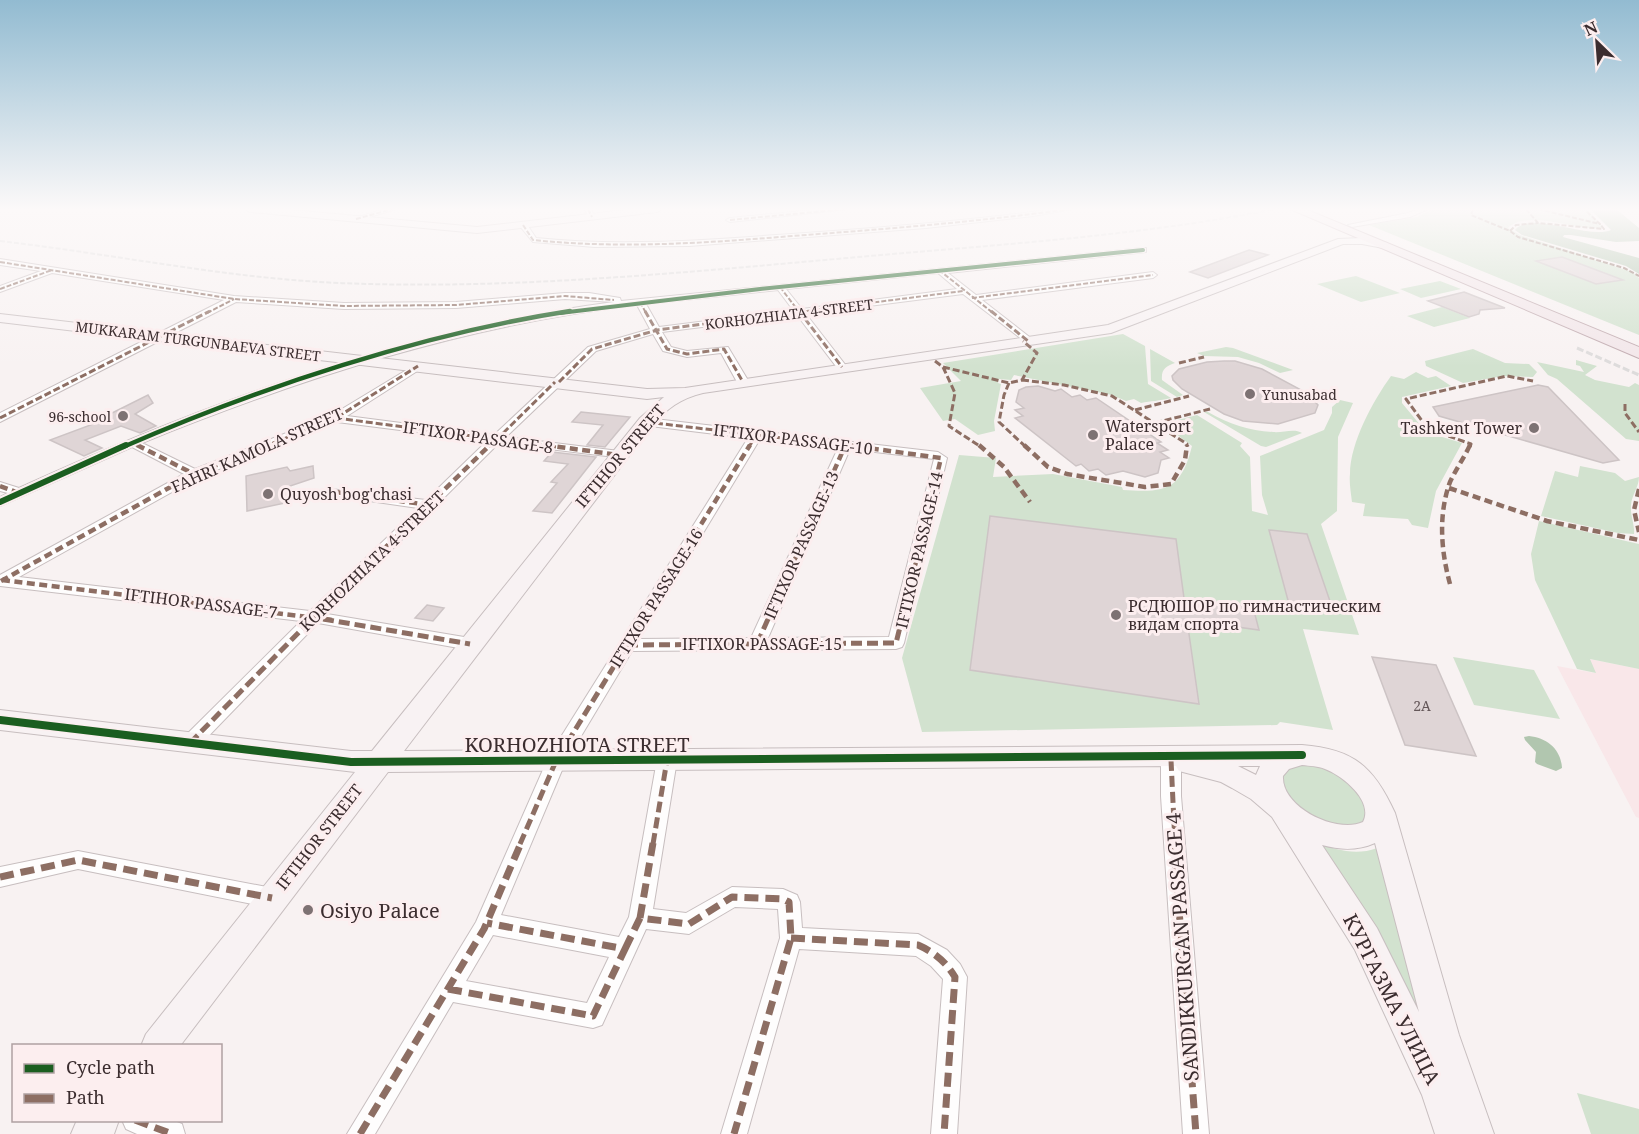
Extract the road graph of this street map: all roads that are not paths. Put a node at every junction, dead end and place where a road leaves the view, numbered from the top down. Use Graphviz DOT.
graph roads {
  1 [pos="0,262"];
  2 [pos="1021,262"];
  3 [pos="1285,262"];
  4 [pos="1421,262"];
  5 [pos="1436,262"];
  6 [pos="52,270"];
  7 [pos="939,270"];
  8 [pos="1153,275"];
  9 [pos="780,287"];
  10 [pos="0,290"];
  11 [pos="963,291"];
  12 [pos="972,298"];
  13 [pos="234,299"];
  14 [pos="640,302"];
  15 [pos="800,312"];
  16 [pos="0,318"];
  17 [pos="657,330"];
  18 [pos="161,336"];
  19 [pos="1028,341"];
  20 [pos="1639,343"];
  21 [pos="1639,353"];
  22 [pos="362,360"];
  23 [pos="418,366"];
  24 [pos="843,367"];
  25 [pos="557,382"];
  26 [pos="743,382"];
  27 [pos="649,409"];
  28 [pos="0,418"];
  29 [pos="336,418"];
  30 [pos="756,435"];
  31 [pos="497,439"];
  32 [pos="131,442"];
  33 [pos="844,446"];
  34 [pos="619,455"];
  35 [pos="940,456"];
  36 [pos="194,474"];
  37 [pos="0,486"];
  38 [pos="335,492"];
  39 [pos="19,493"];
  40 [pos="0,502"];
  41 [pos="429,505"];
  42 [pos="1,581"];
  43 [pos="314,617"];
  44 [pos="896,643"];
  45 [pos="470,644"];
  46 [pos="757,644"];
  47 [pos="627,645"];
  48 [pos="0,720"];
  49 [pos="190,743"];
  50 [pos="1302,755"];
  51 [pos="1163,758"];
  52 [pos="667,760"];
  53 [pos="556,761"];
  54 [pos="378,762"];
  55 [pos="1282,808"];
  56 [pos="1380,813"];
  57 [pos="0,877"];
  58 [pos="272,898"];
  59 [pos="640,918"];
  60 [pos="487,923"];
  61 [pos="791,938"];
  62 [pos="625,949"];
  63 [pos="448,989"];
  64 [pos="160,1044"];
  65 [pos="140,1122"];
  66 [pos="172,1134"];
  67 [pos="360,1134"];
  68 [pos="734,1134"];
  69 [pos="944,1134"];
  70 [pos="1196,1134"];
  71 [pos="1454,1134"];
  72 [pos="1475,1134"];
  1 -- 6 [label="street"];
  2 -- 7 [label="street"];
  3 -- 19 [label="main road, IFTIHOR STREET"];
  4 -- 21 [label="main road"];
  5 -- 20 [label="main road"];
  6 -- 10 [label="street"];
  6 -- 13 [label="street"];
  7 -- 9 [label="street"];
  7 -- 11 [label="street"];
  8 -- 12 [label="street"];
  9 -- 14 [label="street"];
  9 -- 15 [label="street"];
  11 -- 12 [label="street"];
  11 -- 15 [label="street, KORHOZHIАTA 4-STREET"];
  12 -- 19 [label="street"];
  13 -- 14 [label="street"];
  13 -- 18 [label="street"];
  14 -- 17 [label="street"];
  14 -- 22 [label="street"];
  15 -- 17 [label="street, KORHOZHIАTA 4-STREET"];
  15 -- 24 [label="street"];
  16 -- 18 [label="main road, MUKKARAM TURGUNBAEVA STREET"];
  17 -- 25 [label="street, KORHOZHIАTA 4-STREET"];
  17 -- 26 [label="street"];
  18 -- 22 [label="main road, MUKKARAM TURGUNBAEVA STREET"];
  18 -- 28 [label="street"];
  19 -- 24 [label="main road, IFTIHOR STREET"];
  22 -- 23 [label="main road, MUKKARAM TURGUNBAEVA STREET"];
  22 -- 32 [label="street"];
  23 -- 25 [label="main road, MUKKARAM TURGUNBAEVA STREET"];
  23 -- 29 [label="street, FAHRI KAMOLA STREET"];
  24 -- 26 [label="main road, IFTIHOR STREET"];
  25 -- 27 [label="main road, MUKKARAM TURGUNBAEVA STREET"];
  25 -- 31 [label="street, KORHOZHIАTA 4-STREET"];
  26 -- 27 [label="main road, IFTIHOR STREET"];
  27 -- 30 [label="street, IFTIXOR PASSAGE-10"];
  27 -- 34 [label="main road, IFTIHOR STREET"];
  29 -- 31 [label="street, IFTIXOR PASSAGE-8"];
  29 -- 36 [label="street, FAHRI KAMOLA STREET"];
  30 -- 33 [label="street, IFTIXOR PASSAGE-10"];
  30 -- 47 [label="street, IFTIXOR PASSAGE-16"];
  31 -- 34 [label="street, IFTIXOR PASSAGE-8"];
  31 -- 41 [label="street, KORHOZHIАTA 4-STREET"];
  32 -- 36 [label="street"];
  32 -- 39 [label="street"];
  33 -- 35 [label="street, IFTIXOR PASSAGE-10"];
  33 -- 46 [label="street, IFTIXOR PASSAGE-13"];
  34 -- 45 [label="main road, IFTIHOR STREET"];
  35 -- 44 [label="street, IFTIXOR PASSAGE-14"];
  36 -- 42 [label="street, FAHRI KAMOLA STREET"];
  37 -- 39 [label="street"];
  38 -- 41 [label="street"];
  39 -- 40 [label="street"];
  41 -- 43 [label="street, KORHOZHIАTA 4-STREET"];
  42 -- 43 [label="street, IFTIHOR PASSAGE-7"];
  43 -- 45 [label="street, IFTIHOR PASSAGE-7"];
  43 -- 49 [label="street, KORHOZHIАTA 4-STREET"];
  44 -- 46 [label="street, IFTIXOR PASSAGE-15"];
  45 -- 54 [label="main road, IFTIHOR STREET"];
  46 -- 47 [label="street, IFTIXOR PASSAGE-15"];
  47 -- 53 [label="street, IFTIXOR PASSAGE-16"];
  48 -- 49 [label="main road, KORHOZHIOTA STREET"];
  49 -- 54 [label="main road, KORHOZHIOTA STREET"];
  50 -- 51 [label="main road"];
  50 -- 55 [label="main road"];
  50 -- 56 [label="main road"];
  51 -- 52 [label="main road, KORHOZHIOTA STREET"];
  51 -- 55 [label="main road"];
  51 -- 70 [label="street, SANDIKKURGАN PASSAGE 4"];
  52 -- 53 [label="main road, KORHOZHIOTA STREET"];
  52 -- 59 [label="street"];
  53 -- 54 [label="main road, KORHOZHIOTA STREET"];
  53 -- 60 [label="street"];
  54 -- 58 [label="main road, IFTIHOR STREET"];
  55 -- 56 [label="main road"];
  55 -- 71 [label="main road, КУРГАЗМА УЛИЦА"];
  56 -- 72 [label="main road, КУРГАЗМА УЛИЦА"];
  57 -- 58 [label="street"];
  58 -- 64 [label="main road, IFTIHOR STREET"];
  59 -- 61 [label="street"];
  59 -- 62 [label="street"];
  60 -- 62 [label="street"];
  60 -- 63 [label="street"];
  61 -- 68 [label="street"];
  61 -- 69 [label="street"];
  62 -- 63 [label="street"];
  63 -- 67 [label="street"];
  65 -- 66 [label="street"];
}
